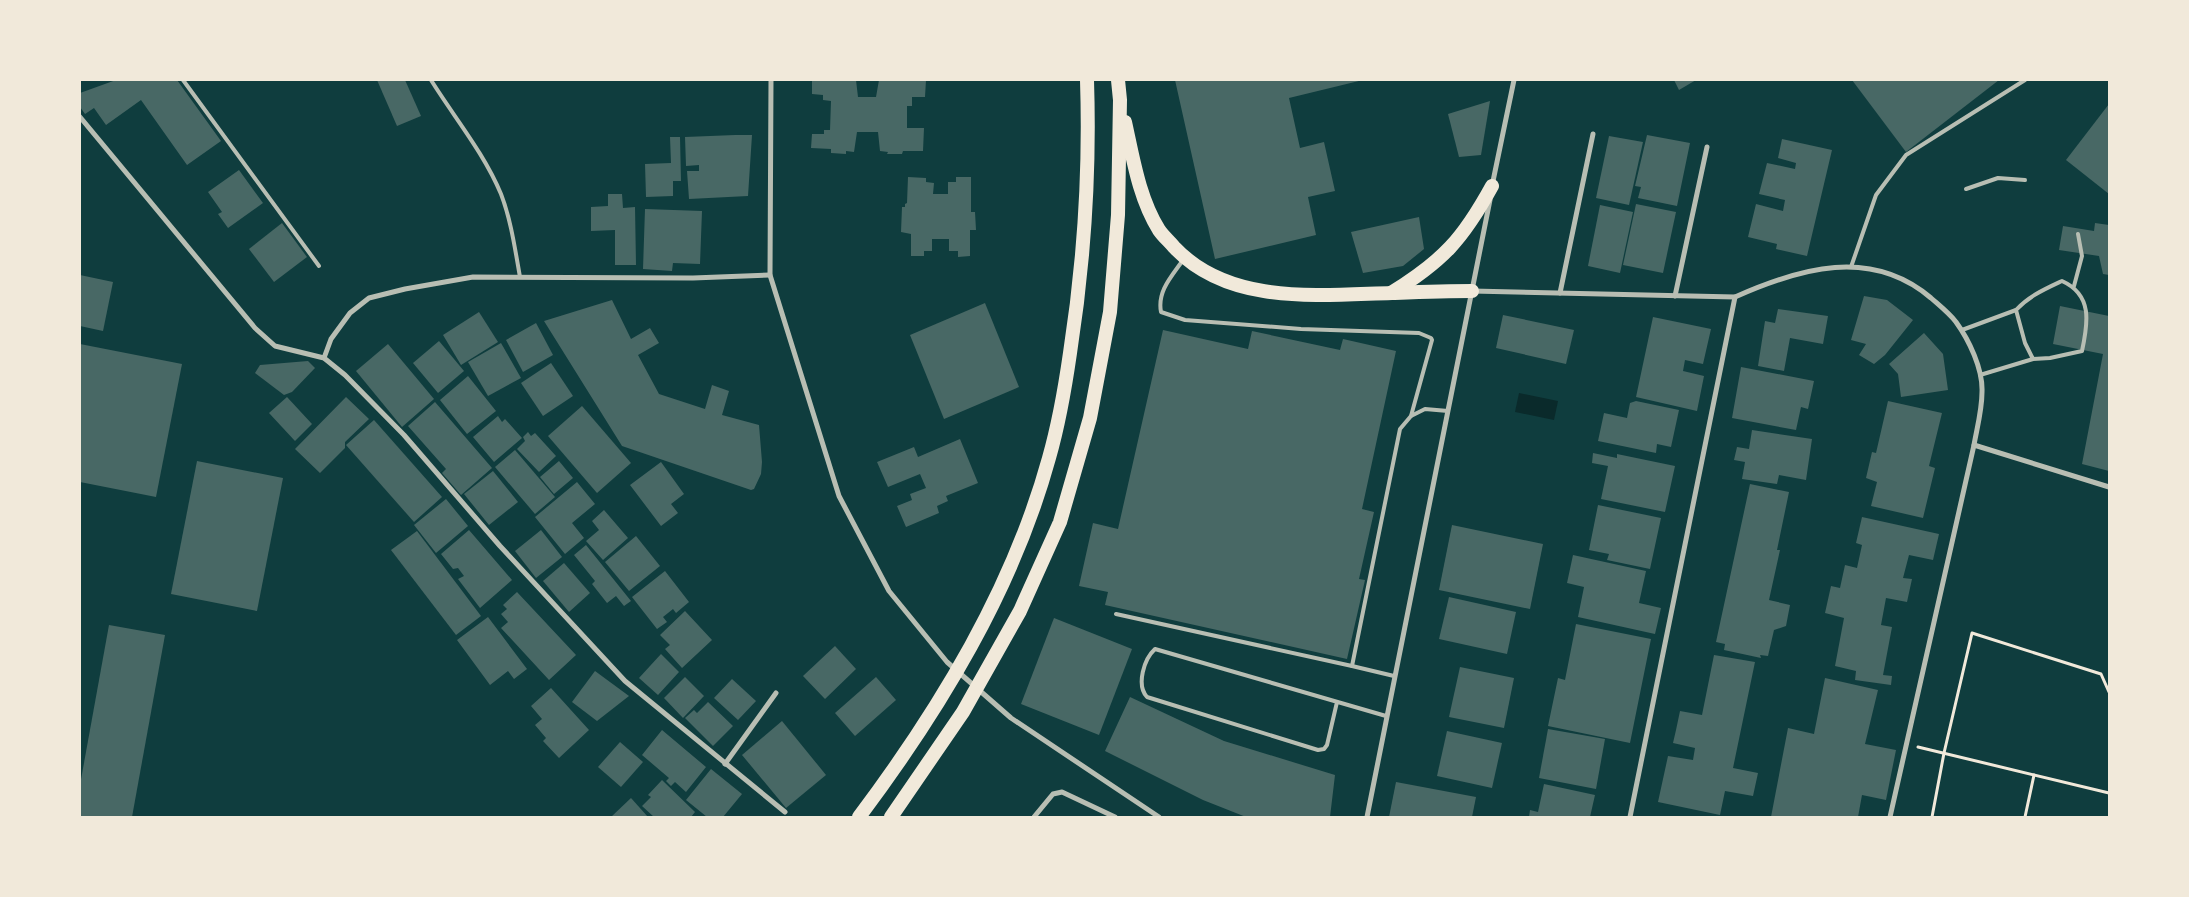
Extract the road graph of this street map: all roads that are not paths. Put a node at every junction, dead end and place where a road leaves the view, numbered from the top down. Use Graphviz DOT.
graph roads {
  1 [pos="183,80"];
  2 [pos="431,80"];
  3 [pos="771,80"];
  4 [pos="1087,80"];
  5 [pos="1118,80"];
  6 [pos="1514,80"];
  7 [pos="2025,80"];
  8 [pos="1120,100"];
  9 [pos="80,117"];
  10 [pos="1593,134"];
  11 [pos="1707,147"];
  12 [pos="2025,180"];
  13 [pos="1492,186"];
  14 [pos="1966,190"];
  15 [pos="2078,234"];
  16 [pos="1184,258"];
  17 [pos="319,266"];
  18 [pos="1851,267"];
  19 [pos="770,275"];
  20 [pos="520,276"];
  21 [pos="2074,286"];
  22 [pos="1472,291"];
  23 [pos="1391,293"];
  24 [pos="1560,293"];
  25 [pos="1675,296"];
  26 [pos="1735,297"];
  27 [pos="2016,310"];
  28 [pos="1962,330"];
  29 [pos="324,358"];
  30 [pos="2033,358"];
  31 [pos="1980,375"];
  32 [pos="1448,411"];
  33 [pos="1411,416"];
  34 [pos="1974,445"];
  35 [pos="2109,487"];
  36 [pos="1116,614"];
  37 [pos="1352,666"];
  38 [pos="1394,676"];
  39 [pos="776,694"];
  40 [pos="1338,702"];
  41 [pos="1386,716"];
  42 [pos="726,764"];
  43 [pos="785,812"];
  44 [pos="859,817"];
  45 [pos="891,817"];
  46 [pos="1034,817"];
  47 [pos="1115,817"];
  48 [pos="1159,817"];
  49 [pos="1367,817"];
  50 [pos="1630,817"];
  51 [pos="1890,817"];
  1 -- 17 [label="lane"];
  2 -- 20 [label="lane"];
  3 -- 19 [label="street"];
  4 -- 44 [label="highway"];
  5 -- 8 [label="highway"];
  6 -- 13 [label="street"];
  7 -- 18 [label="lane"];
  8 -- 16 [label="highway"];
  8 -- 45 [label="highway"];
  9 -- 29 [label="street"];
  10 -- 24 [label="street"];
  11 -- 25 [label="street"];
  12 -- 14 [label="lane"];
  13 -- 22 [label="street"];
  13 -- 23 [label="highway"];
  15 -- 21 [label="lane"];
  16 -- 23 [label="highway"];
  16 -- 33 [label="lane"];
  18 -- 26 [label="street"];
  18 -- 28 [label="street"];
  19 -- 20 [label="street"];
  19 -- 48 [label="street"];
  20 -- 29 [label="street"];
  21 -- 27 [label="lane"];
  21 -- 30 [label="lane"];
  22 -- 23 [label="highway"];
  22 -- 24 [label="street"];
  22 -- 32 [label="street"];
  24 -- 25 [label="street"];
  25 -- 26 [label="street"];
  26 -- 50 [label="street"];
  27 -- 28 [label="lane"];
  27 -- 30 [label="lane"];
  28 -- 31 [label="street"];
  29 -- 42 [label="street"];
  30 -- 31 [label="lane"];
  31 -- 34 [label="street"];
  32 -- 33 [label="lane"];
  32 -- 38 [label="street"];
  33 -- 37 [label="lane"];
  34 -- 35 [label="street"];
  34 -- 51 [label="street"];
  36 -- 37 [label="lane"];
  37 -- 38 [label="lane"];
  38 -- 41 [label="street"];
  39 -- 42 [label="street"];
  40 -- 40 [label="lane"];
  40 -- 41 [label="lane"];
  41 -- 49 [label="street"];
  42 -- 43 [label="street"];
  46 -- 47 [label="street"];
}
